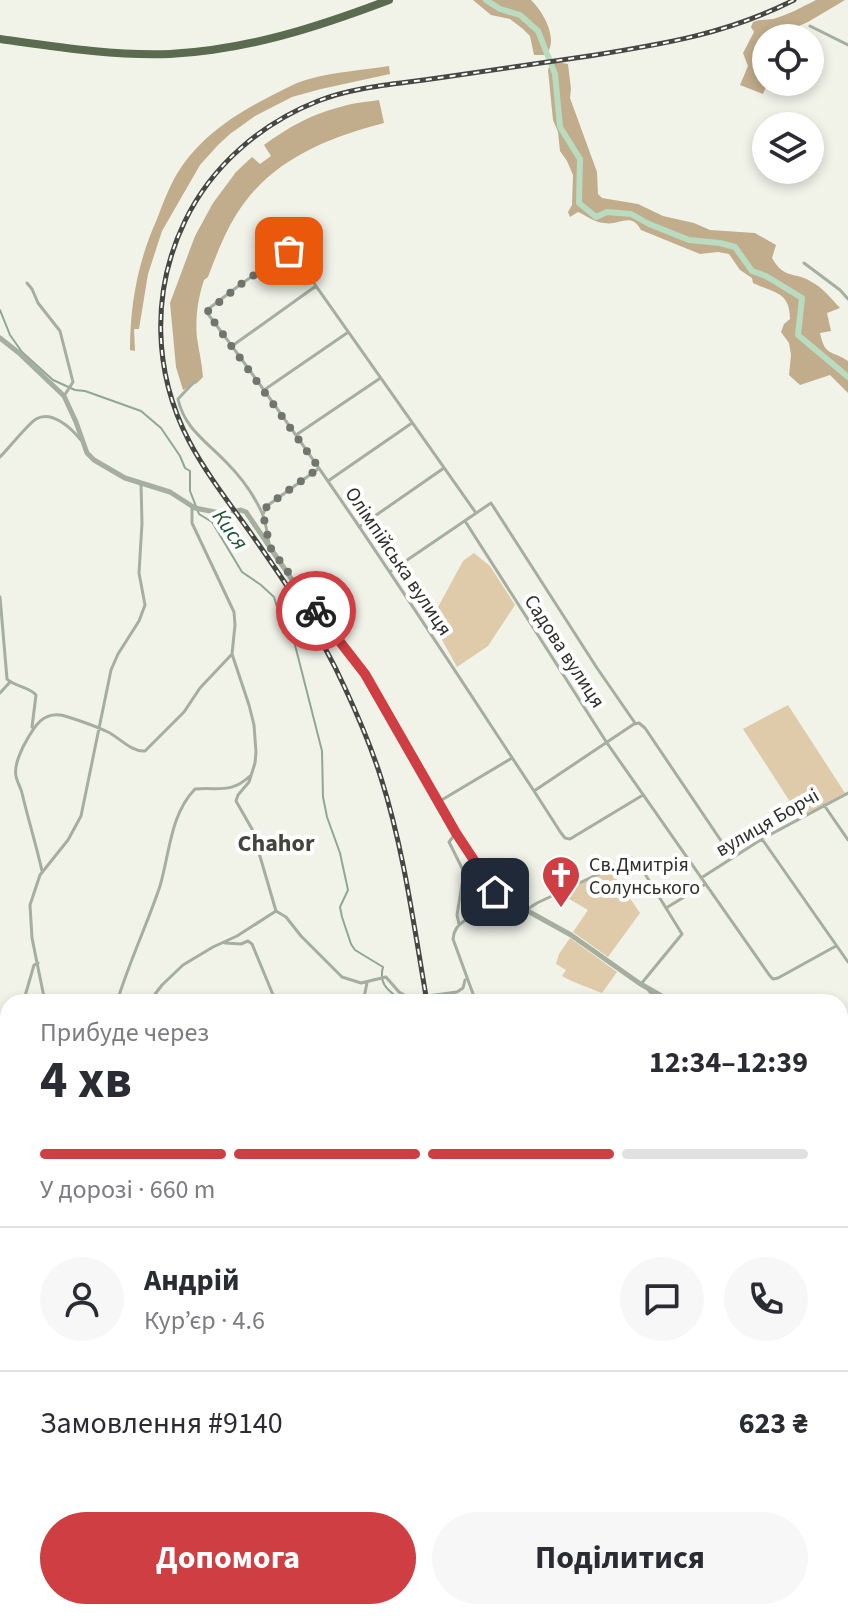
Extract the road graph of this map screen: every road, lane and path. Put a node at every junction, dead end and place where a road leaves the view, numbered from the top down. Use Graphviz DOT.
graph roads {
  1 [pos="389,0"];
  2 [pos="824,33"];
  3 [pos="0,39"];
  4 [pos="848,45"];
  5 [pos="804,263"];
  6 [pos="27,283"];
  7 [pos="316,286"];
  8 [pos="848,299"];
  9 [pos="348,332"];
  10 [pos="0,338"];
  11 [pos="232,346"];
  12 [pos="380,378"];
  13 [pos="195,381"];
  14 [pos="264,390"];
  15 [pos="64,396"];
  16 [pos="412,423"];
  17 [pos="296,435"];
  18 [pos="84,445"];
  19 [pos="0,457"];
  20 [pos="319,468"];
  21 [pos="444,468"];
  22 [pos="328,481"];
  23 [pos="141,484"];
  24 [pos="196,508"];
  25 [pos="476,513"];
  26 [pos="263,514"];
  27 [pos="465,521"];
  28 [pos="359,527"];
  29 [pos="270,547"];
  30 [pos="390,572"];
  31 [pos="0,597"];
  32 [pos="232,654"];
  33 [pos="10,682"];
  34 [pos="0,693"];
  35 [pos="635,723"];
  36 [pos="99,729"];
  37 [pos="32,730"];
  38 [pos="607,743"];
  39 [pos="512,758"];
  40 [pos="251,775"];
  41 [pos="534,791"];
  42 [pos="848,793"];
  43 [pos="643,795"];
  44 [pos="438,802"];
  45 [pos="824,805"];
  46 [pos="456,833"];
  47 [pos="762,839"];
  48 [pos="848,840"];
  49 [pos="732,857"];
  50 [pos="42,871"];
  51 [pos="701,878"];
  52 [pos="705,884"];
  53 [pos="511,904"];
  54 [pos="666,908"];
  55 [pos="526,910"];
  56 [pos="276,911"];
  57 [pos="459,924"];
  58 [pos="222,944"];
  59 [pos="836,946"];
  60 [pos="848,962"];
  61 [pos="38,963"];
  62 [pos="465,976"];
  63 [pos="367,983"];
  64 [pos="642,985"];
  65 [pos="25,994"];
  66 [pos="44,994"];
  67 [pos="120,994"];
  68 [pos="155,994"];
  69 [pos="273,994"];
  70 [pos="365,994"];
  71 [pos="402,994"];
  72 [pos="442,994"];
  73 [pos="473,994"];
  74 [pos="652,994"];
  75 [pos="658,994"];
  1 -- 3 [label="highway"];
  2 -- 4 [label="street"];
  5 -- 8 [label="street"];
  6 -- 15 [label="street"];
  7 -- 9 [label="street"];
  7 -- 11 [label="street"];
  7 -- 11 [label="street, Олімпійська вулиця"];
  9 -- 12 [label="street"];
  9 -- 14 [label="street"];
  10 -- 15 [label="street"];
  11 -- 14 [label="street, Олімпійська вулиця"];
  12 -- 16 [label="street"];
  12 -- 17 [label="street"];
  13 -- 26 [label="street"];
  14 -- 17 [label="street, Олімпійська вулиця"];
  15 -- 18 [label="street"];
  16 -- 21 [label="street"];
  16 -- 22 [label="street"];
  17 -- 20 [label="street, Олімпійська вулиця"];
  18 -- 19 [label="street"];
  18 -- 23 [label="street"];
  20 -- 22 [label="street, Олімпійська вулиця"];
  20 -- 26 [label="street"];
  21 -- 25 [label="street"];
  21 -- 28 [label="street"];
  22 -- 28 [label="street, Олімпійська вулиця"];
  23 -- 24 [label="street"];
  23 -- 36 [label="street"];
  24 -- 29 [label="street"];
  24 -- 32 [label="street"];
  25 -- 27 [label="street"];
  25 -- 35 [label="street"];
  26 -- 29 [label="street"];
  27 -- 30 [label="street"];
  27 -- 38 [label="street, Садова вулиця"];
  28 -- 30 [label="street, Олімпійська вулиця"];
  29 -- 44 [label="street"];
  30 -- 39 [label="street, Олімпійська вулиця"];
  31 -- 33 [label="street"];
  32 -- 36 [label="street"];
  32 -- 40 [label="street"];
  33 -- 34 [label="street"];
  33 -- 37 [label="street"];
  35 -- 38 [label="street"];
  35 -- 49 [label="street"];
  36 -- 37 [label="street"];
  36 -- 50 [label="street"];
  37 -- 50 [label="street"];
  38 -- 41 [label="street"];
  38 -- 43 [label="street, Садова вулиця"];
  39 -- 41 [label="street, Олімпійська вулиця"];
  39 -- 44 [label="street"];
  40 -- 56 [label="street"];
  40 -- 67 [label="street"];
  41 -- 43 [label="street, Олімпійська вулиця"];
  42 -- 45 [label="street, вулиця Борчі"];
  43 -- 51 [label="street, Садова вулиця"];
  44 -- 46 [label="street"];
  45 -- 47 [label="street, вулиця Борчі"];
  45 -- 48 [label="street"];
  46 -- 53 [label="street"];
  46 -- 57 [label="street"];
  47 -- 49 [label="street, вулиця Борчі"];
  47 -- 59 [label="street"];
  49 -- 51 [label="street, вулиця Борчі"];
  50 -- 61 [label="street"];
  51 -- 52 [label="street, Садова вулиця"];
  52 -- 54 [label="street"];
  52 -- 59 [label="street, Садова вулиця"];
  53 -- 55 [label="street"];
  53 -- 57 [label="street"];
  54 -- 55 [label="street"];
  54 -- 64 [label="street"];
  55 -- 64 [label="street"];
  56 -- 58 [label="street"];
  56 -- 63 [label="street"];
  57 -- 62 [label="street"];
  58 -- 68 [label="street"];
  58 -- 69 [label="street"];
  59 -- 60 [label="street"];
  61 -- 65 [label="street"];
  61 -- 66 [label="street"];
  62 -- 72 [label="street"];
  62 -- 73 [label="street"];
  63 -- 70 [label="street"];
  63 -- 71 [label="street"];
  64 -- 74 [label="street"];
  64 -- 75 [label="street"];
}
